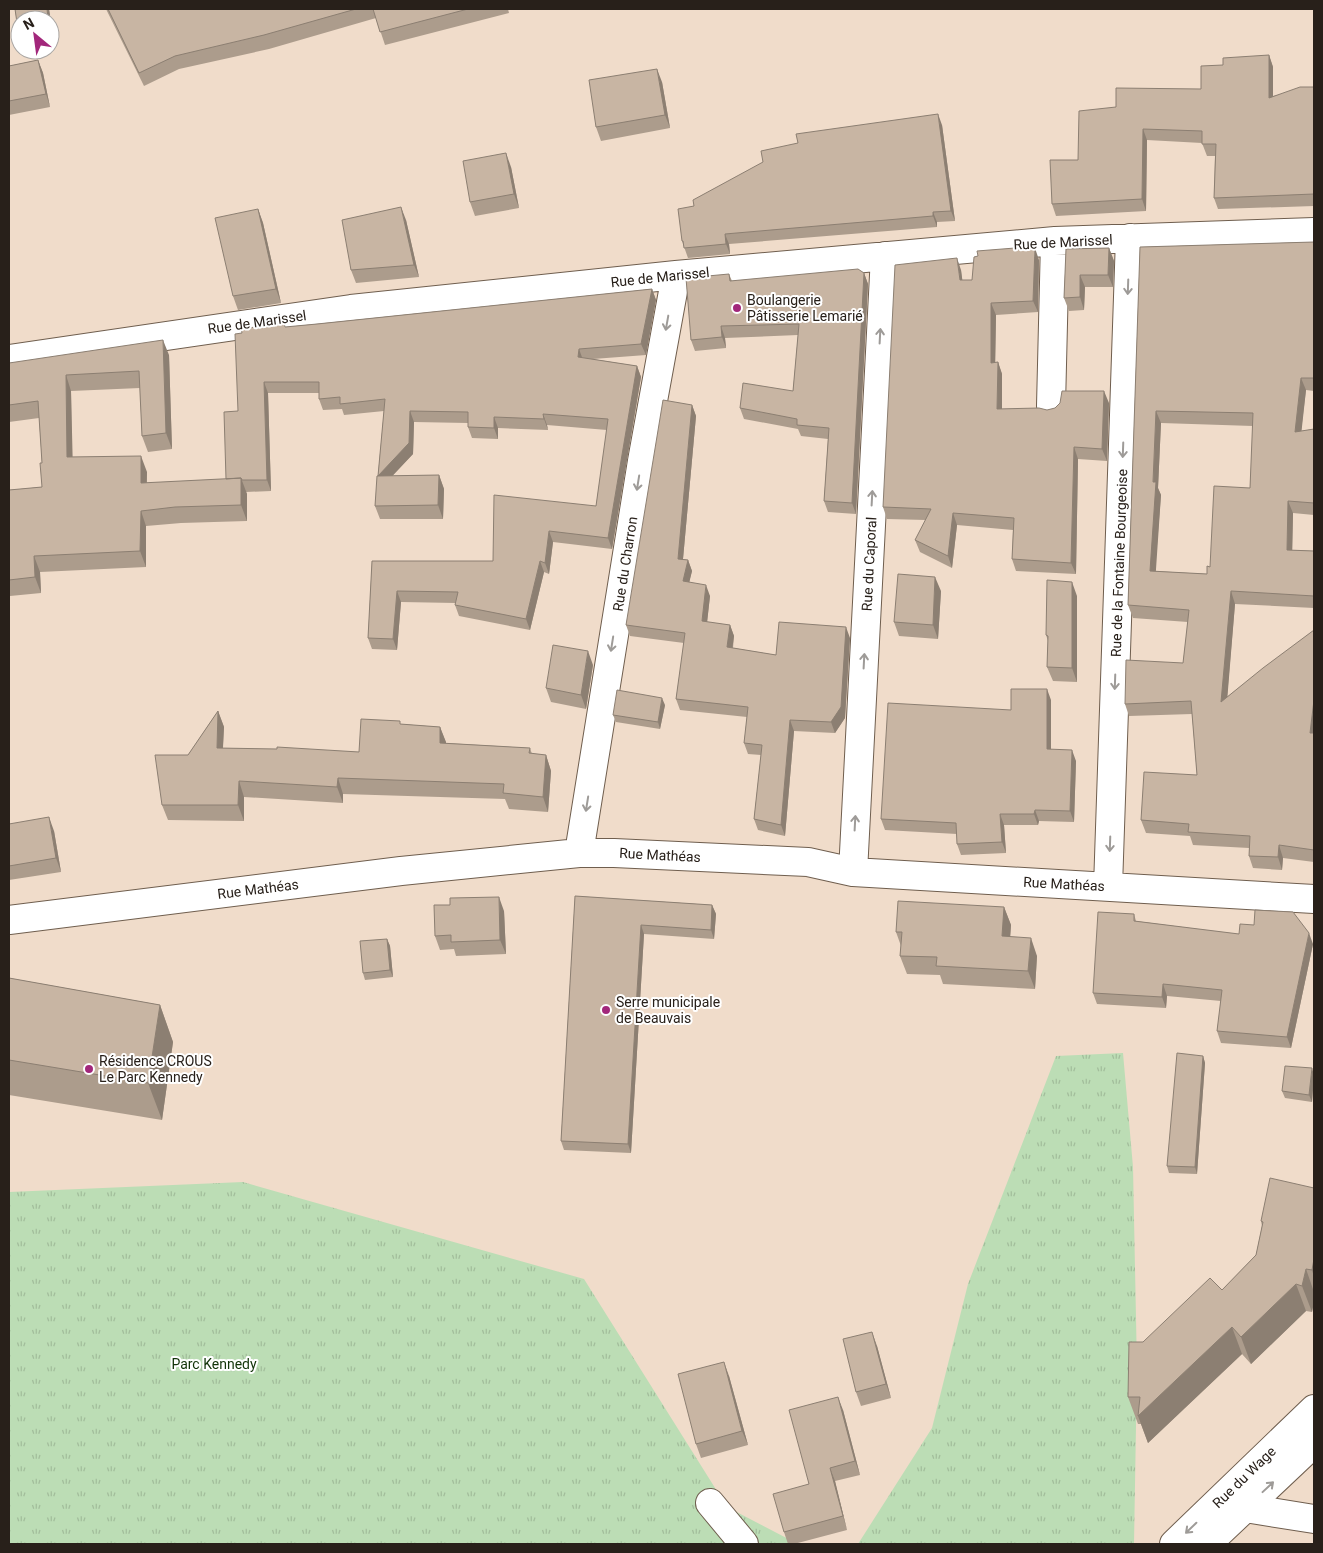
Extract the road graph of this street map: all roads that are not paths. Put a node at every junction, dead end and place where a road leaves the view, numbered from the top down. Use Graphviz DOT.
graph roads {
  1 [pos="1314,232"];
  2 [pos="1130,238"];
  3 [pos="1054,241"];
  4 [pos="885,256"];
  5 [pos="676,275"];
  6 [pos="9,359"];
  7 [pos="1051,406"];
  8 [pos="579,853"];
  9 [pos="853,872"];
  10 [pos="1108,887"];
  11 [pos="1314,899"];
  12 [pos="9,920"];
  13 [pos="1314,1409"];
  14 [pos="1314,1442"];
  15 [pos="710,1503"];
  16 [pos="1245,1508"];
  17 [pos="1314,1519"];
  18 [pos="744,1544"];
  19 [pos="1174,1544"];
  20 [pos="1207,1544"];
  1 -- 2 [label="street, Rue de Marissel"];
  2 -- 3 [label="street, Rue de Marissel"];
  2 -- 10 [label="street, Rue de la Fontaine Bourgeoise, one-way"];
  3 -- 4 [label="street, Rue de Marissel"];
  3 -- 7 [label="street"];
  4 -- 5 [label="street, Rue de Marissel"];
  9 -- 4 [label="street, Rue du Caporal, one-way"];
  5 -- 6 [label="street, Rue de Marissel"];
  5 -- 8 [label="street, Rue du Charron, one-way"];
  8 -- 9 [label="street, Rue Mathéas"];
  8 -- 12 [label="street, Rue Mathéas"];
  9 -- 10 [label="street, Rue Mathéas"];
  10 -- 11 [label="street, Rue Mathéas"];
  13 -- 19 [label="street, Rue du Wage, one-way"];
  16 -- 14 [label="street, Rue du Wage, one-way"];
  15 -- 18 [label="street"];
  16 -- 17 [label="street"];
  16 -- 20 [label="street, Rue du Wage"];
}
